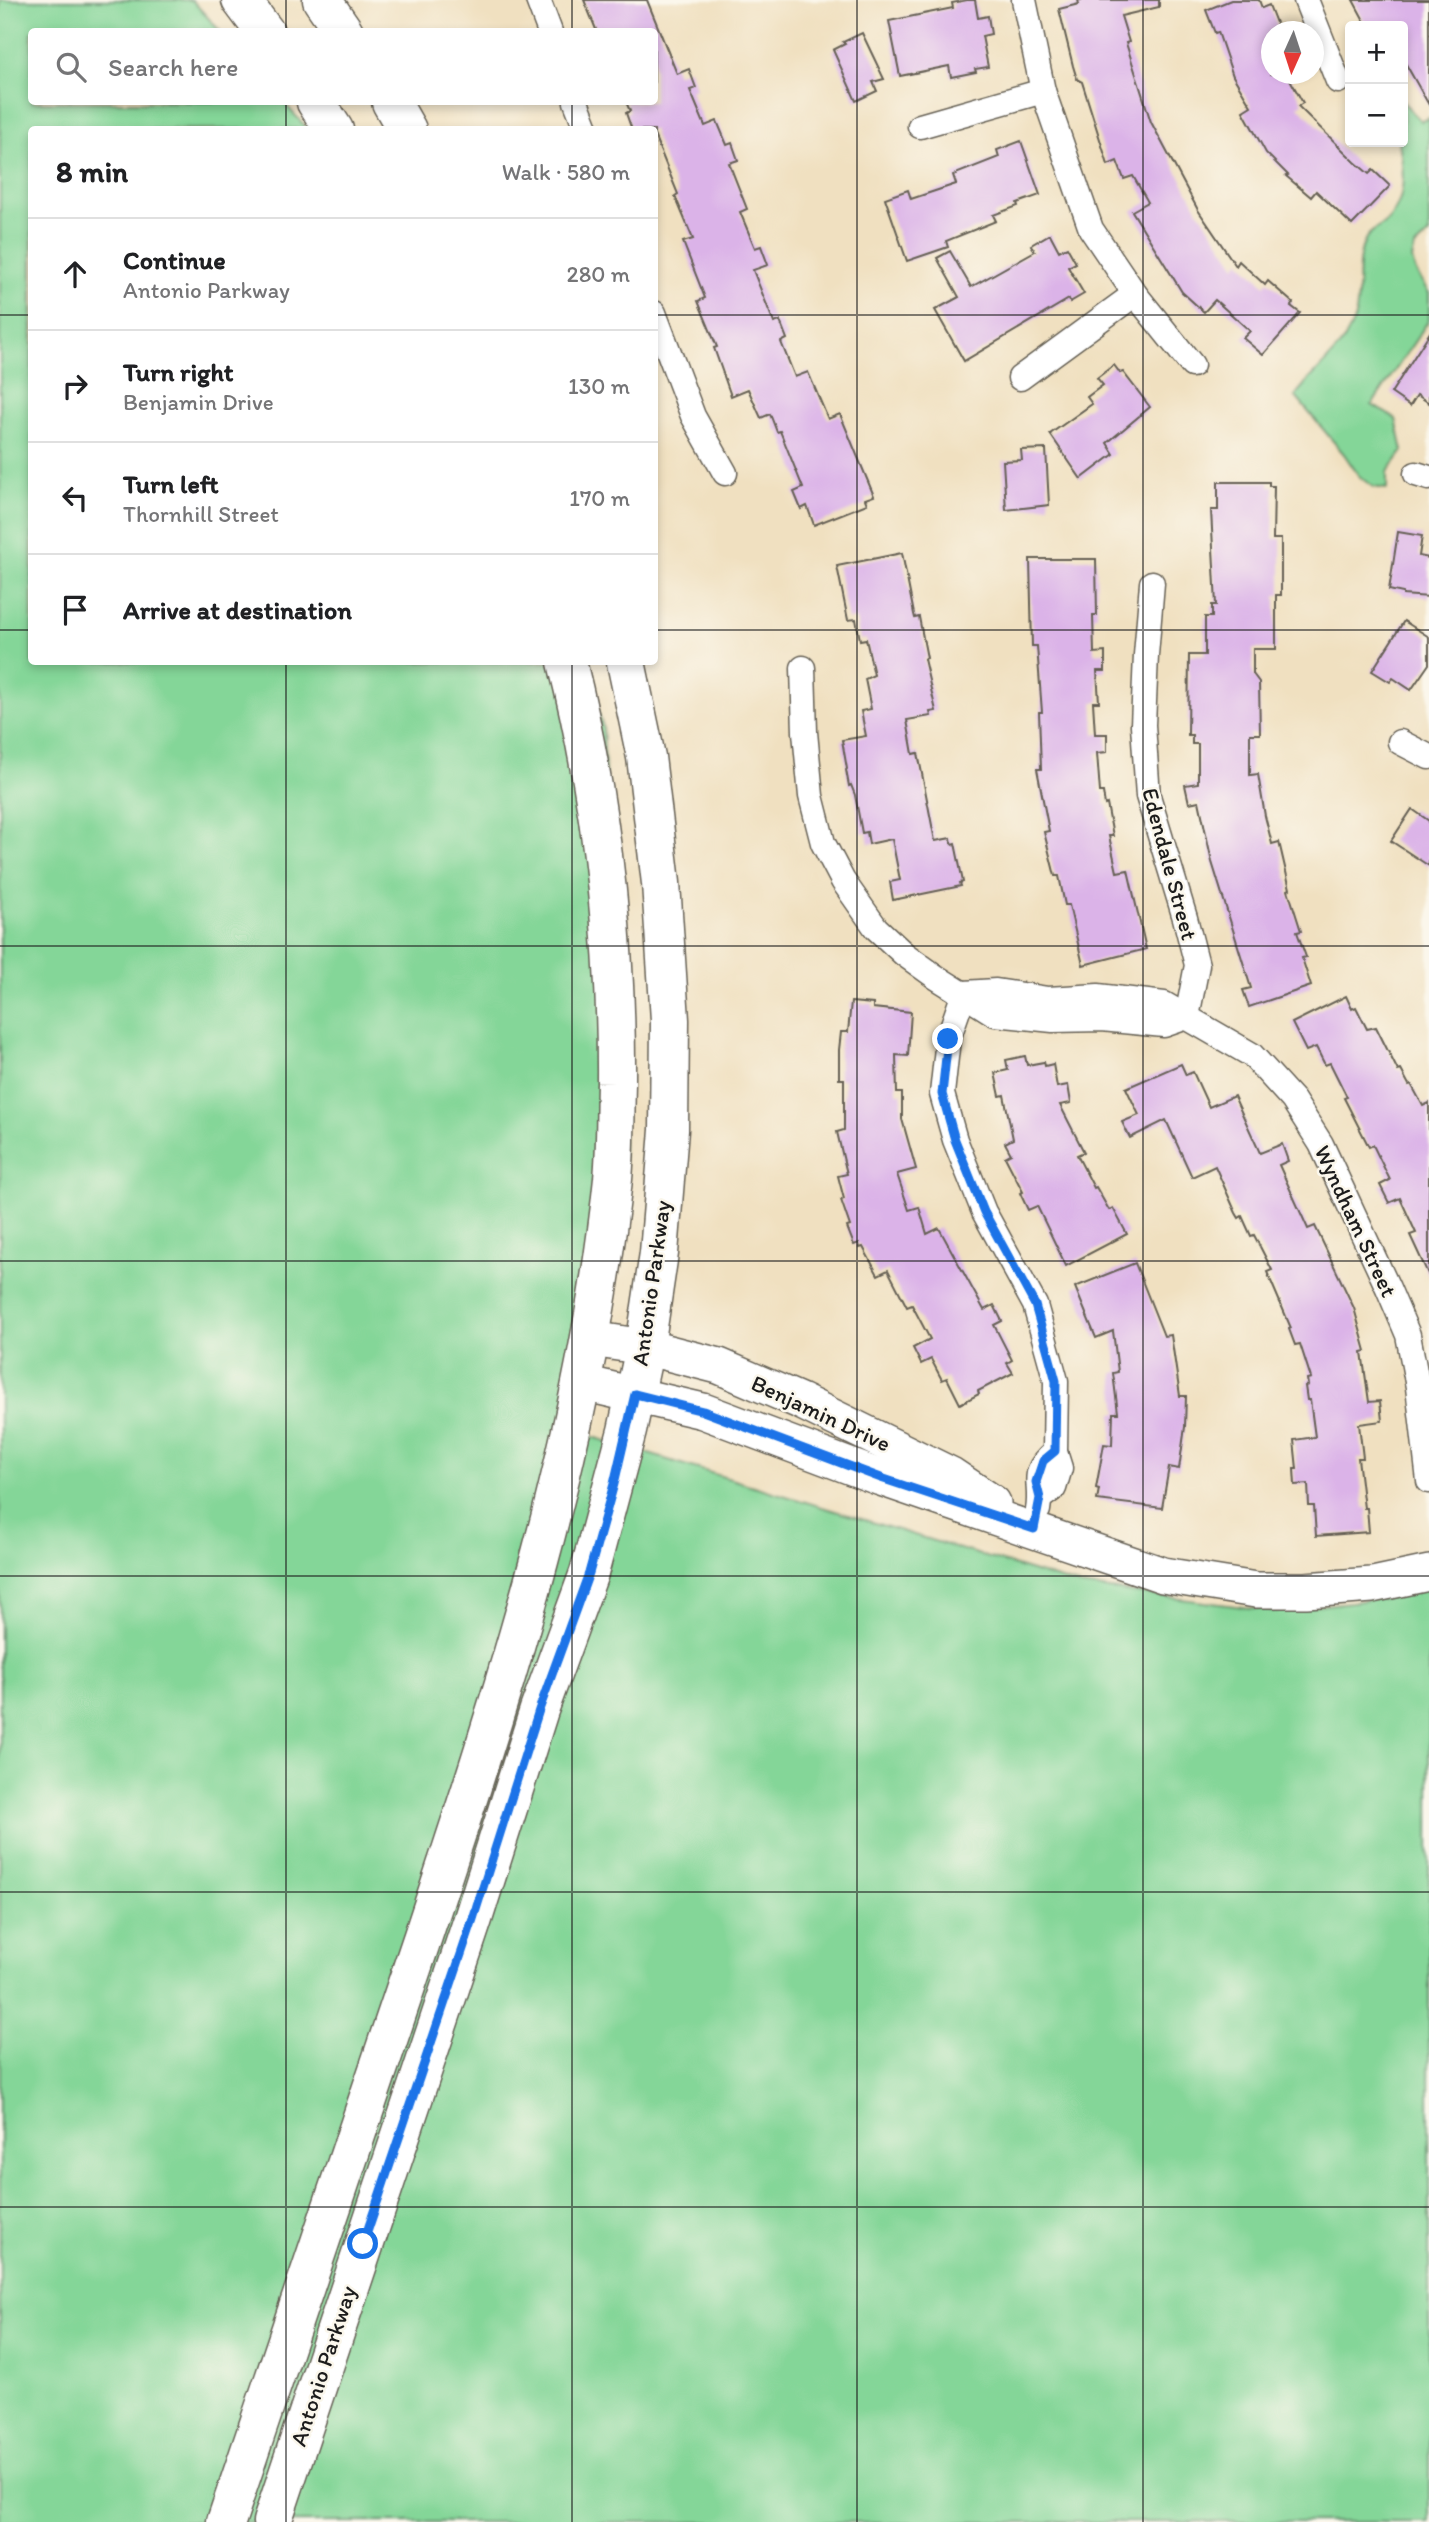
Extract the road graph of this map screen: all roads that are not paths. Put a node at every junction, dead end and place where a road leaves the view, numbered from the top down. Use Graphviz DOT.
graph roads {
  1 [pos="241,0"];
  2 [pos="322,0"];
  3 [pos="538,0"];
  4 [pos="1024,0"];
  5 [pos="1306,0"];
  6 [pos="262,28"];
  7 [pos="341,28"];
  8 [pos="548,28"];
  9 [pos="1338,81"];
  10 [pos="1043,91"];
  11 [pos="318,105"];
  12 [pos="393,105"];
  13 [pos="577,105"];
  14 [pos="331,126"];
  15 [pos="405,126"];
  16 [pos="585,126"];
  17 [pos="920,126"];
  18 [pos="1135,294"];
  19 [pos="658,324"];
  20 [pos="1192,365"];
  21 [pos="1020,378"];
  22 [pos="726,473"];
  23 [pos="1152,583"];
  24 [pos="568,665"];
  25 [pos="627,665"];
  26 [pos="803,668"];
  27 [pos="1399,742"];
  28 [pos="1429,757"];
  29 [pos="964,993"];
  30 [pos="1186,1017"];
  31 [pos="591,1339"];
  32 [pos="645,1347"];
  33 [pos="583,1383"];
  34 [pos="635,1394"];
  35 [pos="1429,1481"];
  36 [pos="1037,1514"];
  37 [pos="1429,1573"];
  38 [pos="226,2522"];
  39 [pos="272,2522"];
  1 -- 6 [label="main road"];
  2 -- 7 [label="main road"];
  3 -- 8 [label="street"];
  4 -- 10 [label="street"];
  5 -- 9 [label="street"];
  10 -- 17 [label="street"];
  10 -- 18 [label="street"];
  11 -- 14 [label="main road"];
  12 -- 15 [label="main road"];
  13 -- 16 [label="street"];
  18 -- 20 [label="street"];
  18 -- 21 [label="street"];
  19 -- 22 [label="street"];
  23 -- 30 [label="street, Edendale Street"];
  24 -- 31 [label="main road, Antonio Parkway"];
  25 -- 32 [label="main road, Antonio Parkway"];
  26 -- 29 [label="street"];
  27 -- 28 [label="street"];
  29 -- 30 [label="street"];
  29 -- 36 [label="street"];
  30 -- 35 [label="street, Wyndham Street"];
  31 -- 32 [label="main road, Benjamin Drive"];
  31 -- 33 [label="main road, Antonio Parkway"];
  32 -- 34 [label="main road, Antonio Parkway"];
  32 -- 36 [label="main road, Benjamin Drive"];
  33 -- 34 [label="main road, Benjamin Drive"];
  33 -- 38 [label="main road, Antonio Parkway"];
  34 -- 36 [label="main road, Benjamin Drive"];
  34 -- 39 [label="main road, Antonio Parkway"];
  36 -- 37 [label="main road, Benjamin Drive"];
}
